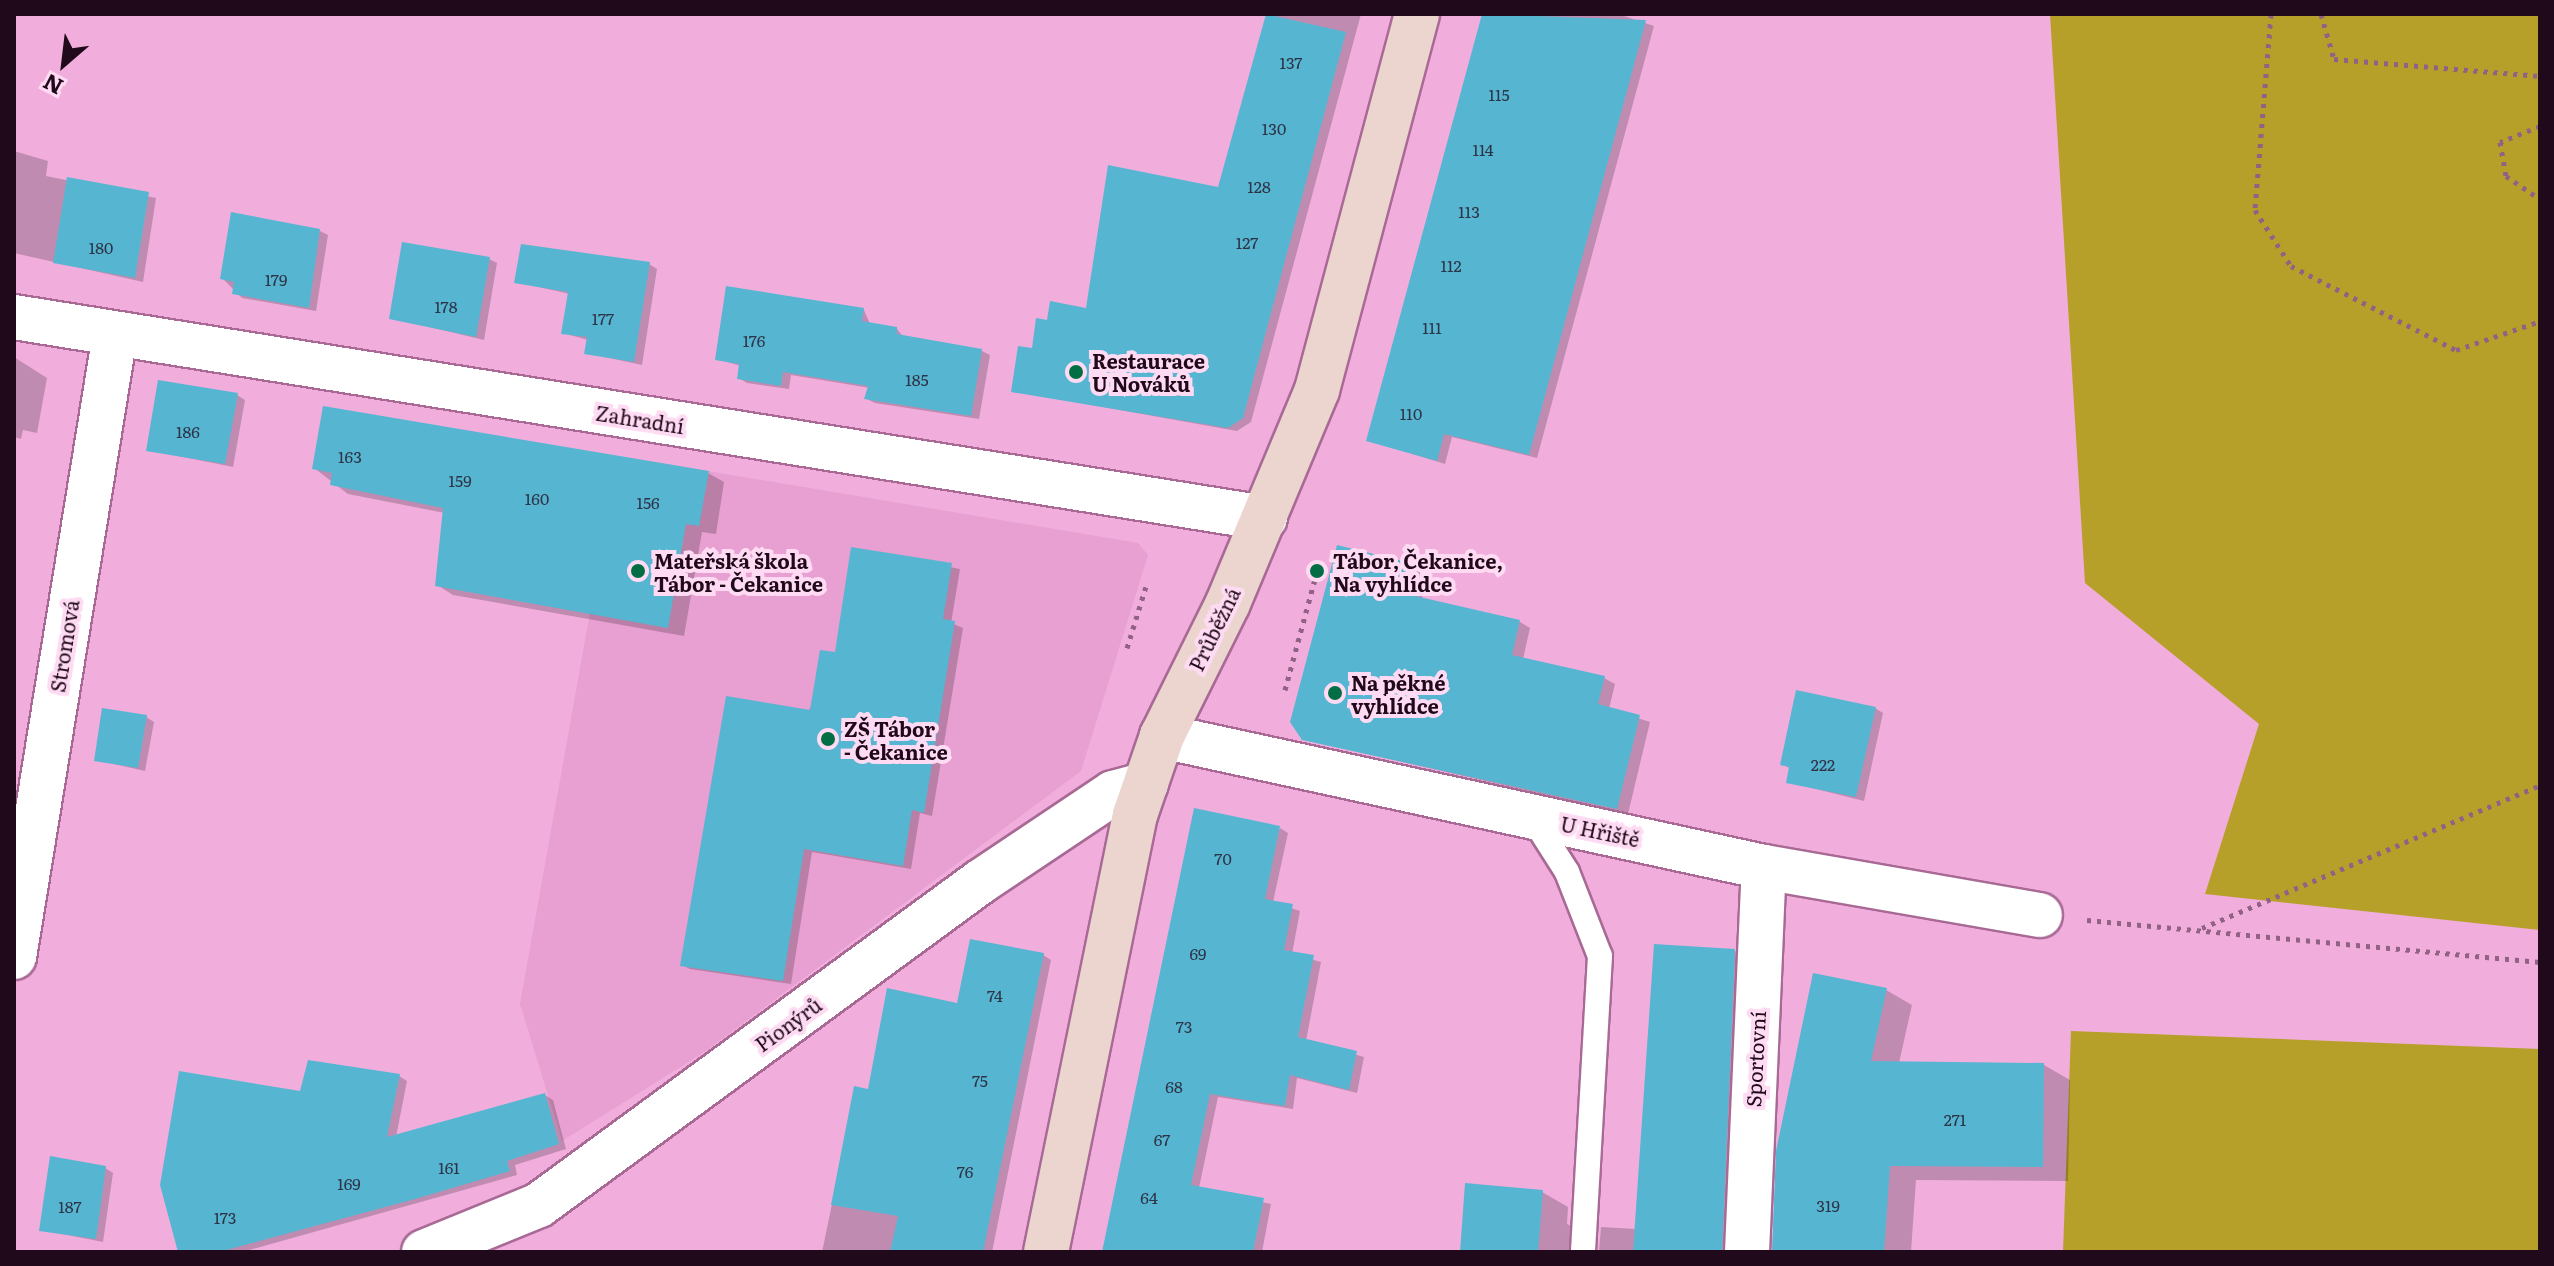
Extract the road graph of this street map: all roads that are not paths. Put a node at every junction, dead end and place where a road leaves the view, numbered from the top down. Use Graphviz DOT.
graph roads {
  1 [pos="1417,14"];
  2 [pos="14,317"];
  3 [pos="115,334"];
  4 [pos="1265,518"];
  5 [pos="1162,736"];
  6 [pos="1146,784"];
  7 [pos="1532,817"];
  8 [pos="1764,867"];
  9 [pos="2040,915"];
  10 [pos="14,957"];
  11 [pos="424,1252"];
  12 [pos="1046,1252"];
  13 [pos="1583,1252"];
  14 [pos="1747,1252"];
  1 -- 4 [label="main road, Průběžná"];
  2 -- 3 [label="street, Zahradní"];
  3 -- 4 [label="street, Zahradní"];
  3 -- 10 [label="street, Stromová"];
  4 -- 5 [label="main road, Průběžná"];
  5 -- 6 [label="main road, Průběžná"];
  5 -- 7 [label="street, U Hřiště"];
  6 -- 11 [label="street, Pionýrů"];
  6 -- 12 [label="main road, Průběžná"];
  7 -- 8 [label="street, U Hřiště"];
  7 -- 13 [label="lane"];
  8 -- 9 [label="street, U Hřiště"];
  8 -- 14 [label="street, Sportovní"];
}
